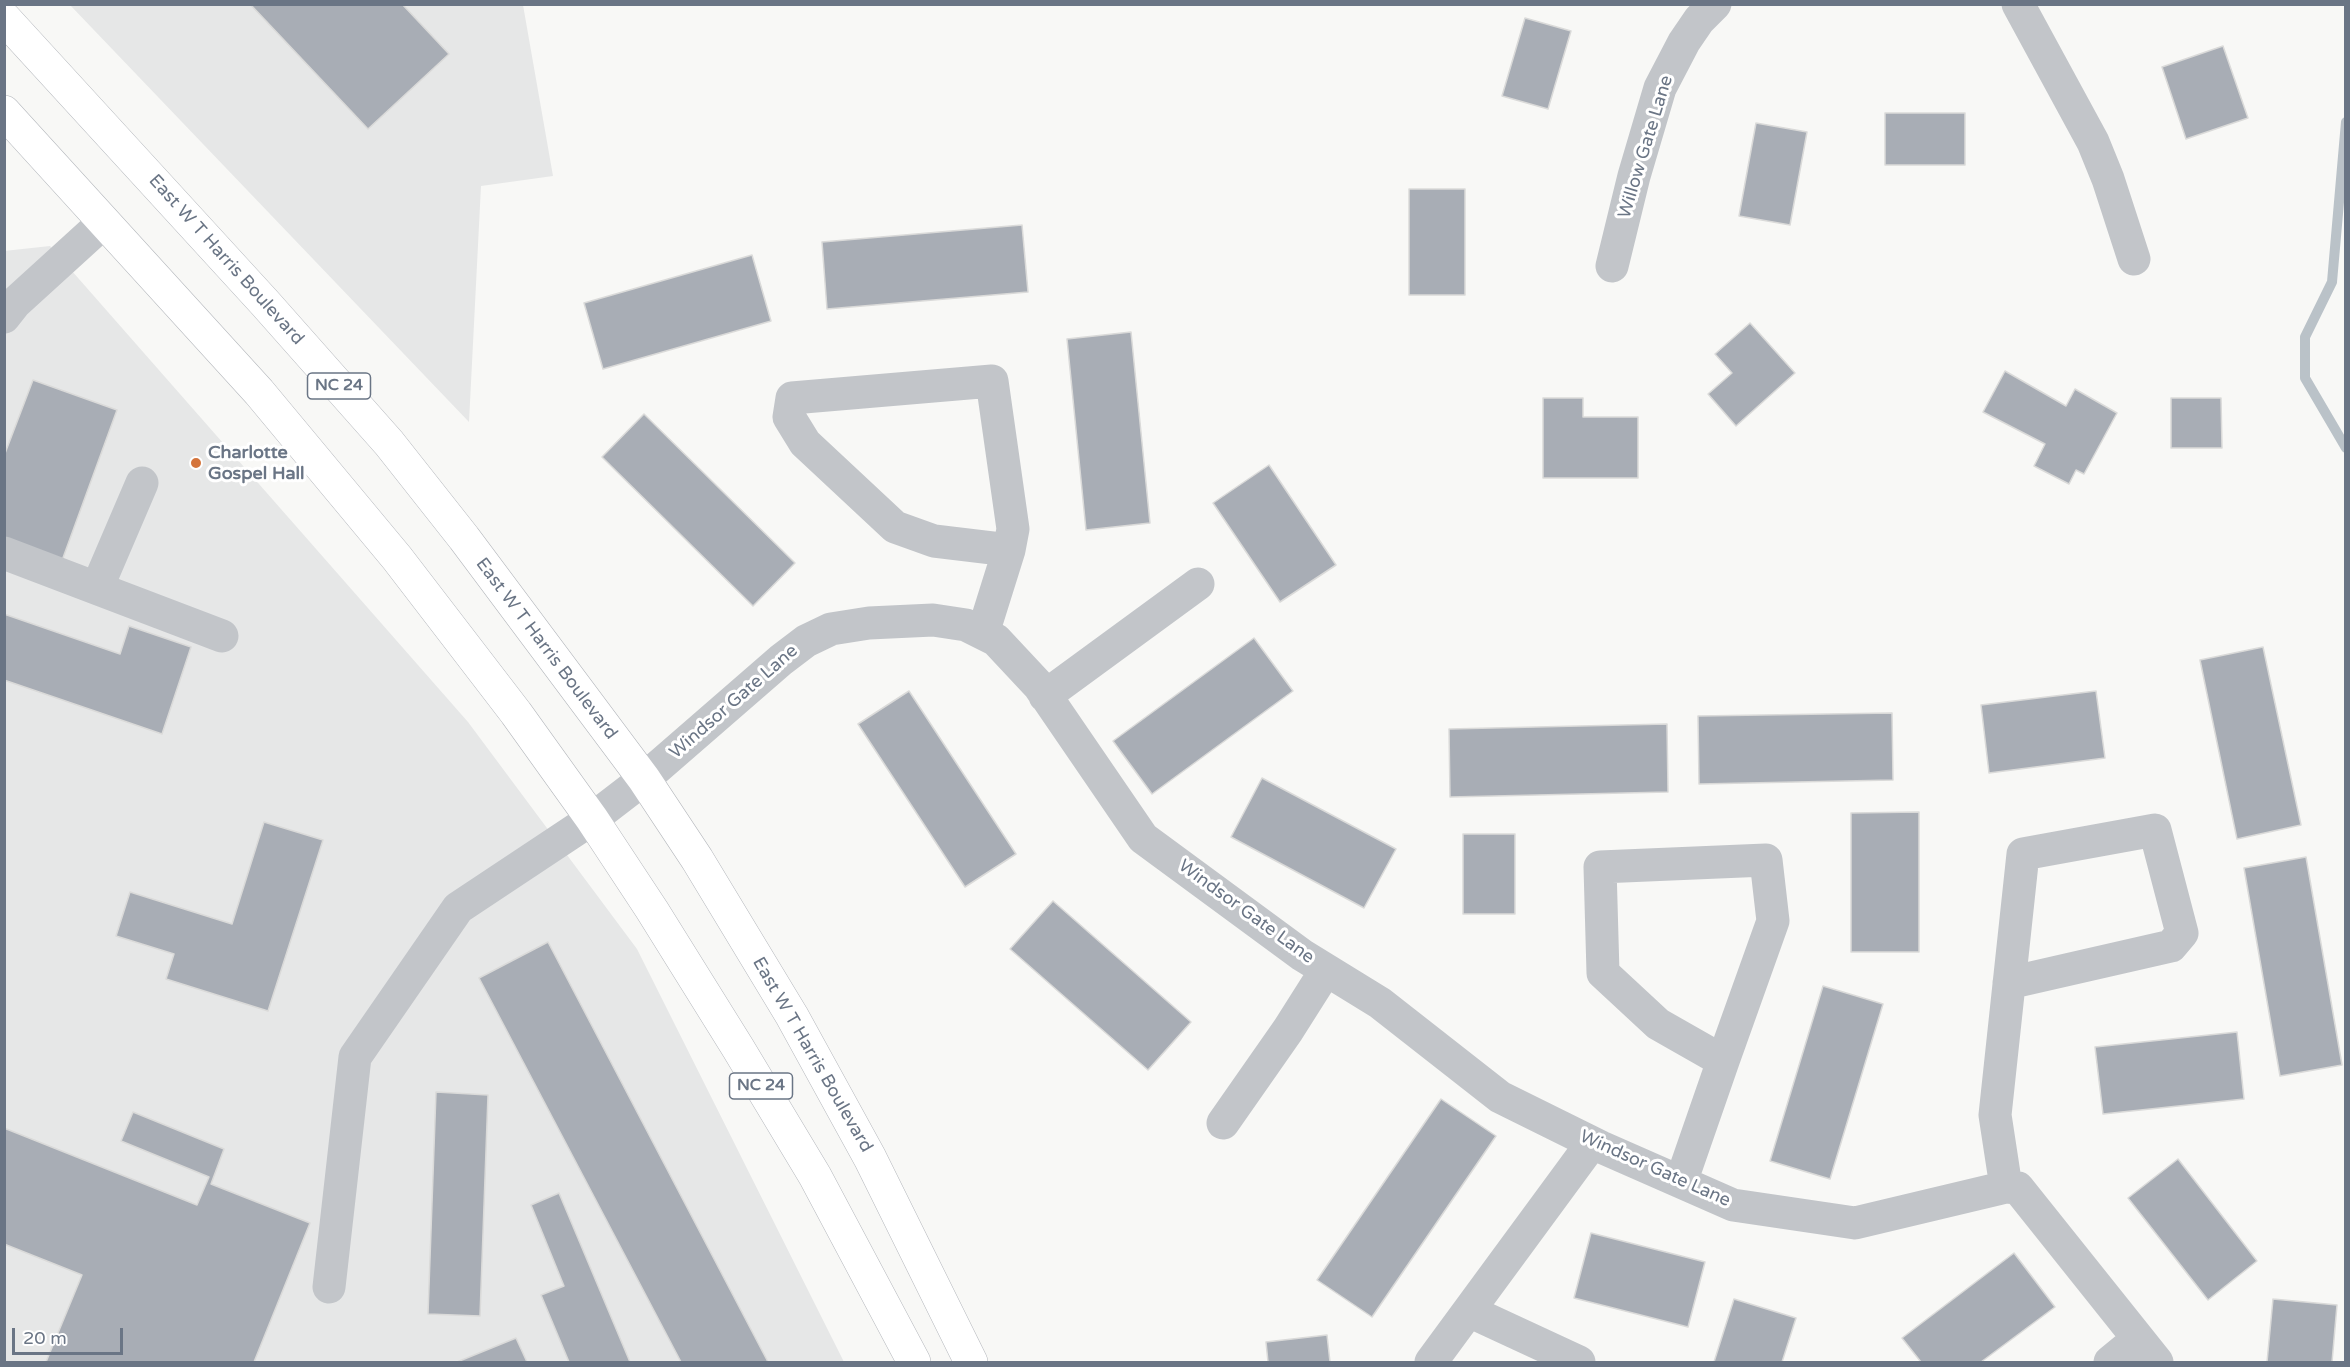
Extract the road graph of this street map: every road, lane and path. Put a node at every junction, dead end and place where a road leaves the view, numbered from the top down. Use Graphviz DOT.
graph roads {
  1 [pos="1714,4"];
  2 [pos="2018,4"];
  3 [pos="4,18"];
  4 [pos="4,112"];
  5 [pos="104,222"];
  6 [pos="2134,260"];
  7 [pos="1612,266"];
  8 [pos="8,308"];
  9 [pos="142,483"];
  10 [pos="1010,549"];
  11 [pos="4,553"];
  12 [pos="1198,584"];
  13 [pos="97,588"];
  14 [pos="983,633"];
  15 [pos="222,636"];
  16 [pos="1045,696"];
  17 [pos="644,779"];
  18 [pos="592,819"];
  19 [pos="1326,970"];
  20 [pos="2009,983"];
  21 [pos="1724,1061"];
  22 [pos="1222,1123"];
  23 [pos="1592,1143"];
  24 [pos="1681,1182"];
  25 [pos="2006,1187"];
  26 [pos="329,1287"];
  27 [pos="1469,1311"];
  28 [pos="2147,1350"];
  29 [pos="914,1362"];
  30 [pos="971,1362"];
  31 [pos="1431,1362"];
  32 [pos="1579,1362"];
  33 [pos="2110,1362"];
  1 -- 7 [label="street, Willow Gate Lane"];
  2 -- 6 [label="street"];
  3 -- 17 [label="main road, East W T Harris Boulevard / NC 24"];
  4 -- 5 [label="main road, NC 24"];
  5 -- 8 [label="street"];
  5 -- 18 [label="main road, NC 24"];
  9 -- 13 [label="street"];
  10 -- 10 [label="street"];
  10 -- 14 [label="street"];
  11 -- 13 [label="street"];
  12 -- 16 [label="street"];
  13 -- 15 [label="street"];
  14 -- 16 [label="street, Windsor Gate Lane"];
  14 -- 17 [label="street, Windsor Gate Lane"];
  16 -- 19 [label="street, Windsor Gate Lane"];
  17 -- 18 [label="street, Windsor Gate Lane"];
  17 -- 30 [label="main road, East W T Harris Boulevard / NC 24"];
  18 -- 26 [label="street, Windsor Gate Lane"];
  18 -- 29 [label="main road, NC 24"];
  19 -- 22 [label="street"];
  19 -- 23 [label="street, Windsor Gate Lane"];
  20 -- 20 [label="street"];
  20 -- 25 [label="street"];
  21 -- 21 [label="street"];
  21 -- 24 [label="street"];
  23 -- 24 [label="street, Windsor Gate Lane"];
  23 -- 27 [label="street"];
  24 -- 25 [label="street, Windsor Gate Lane"];
  25 -- 28 [label="street"];
  27 -- 31 [label="street"];
  27 -- 32 [label="street"];
  28 -- 33 [label="street"];
}
